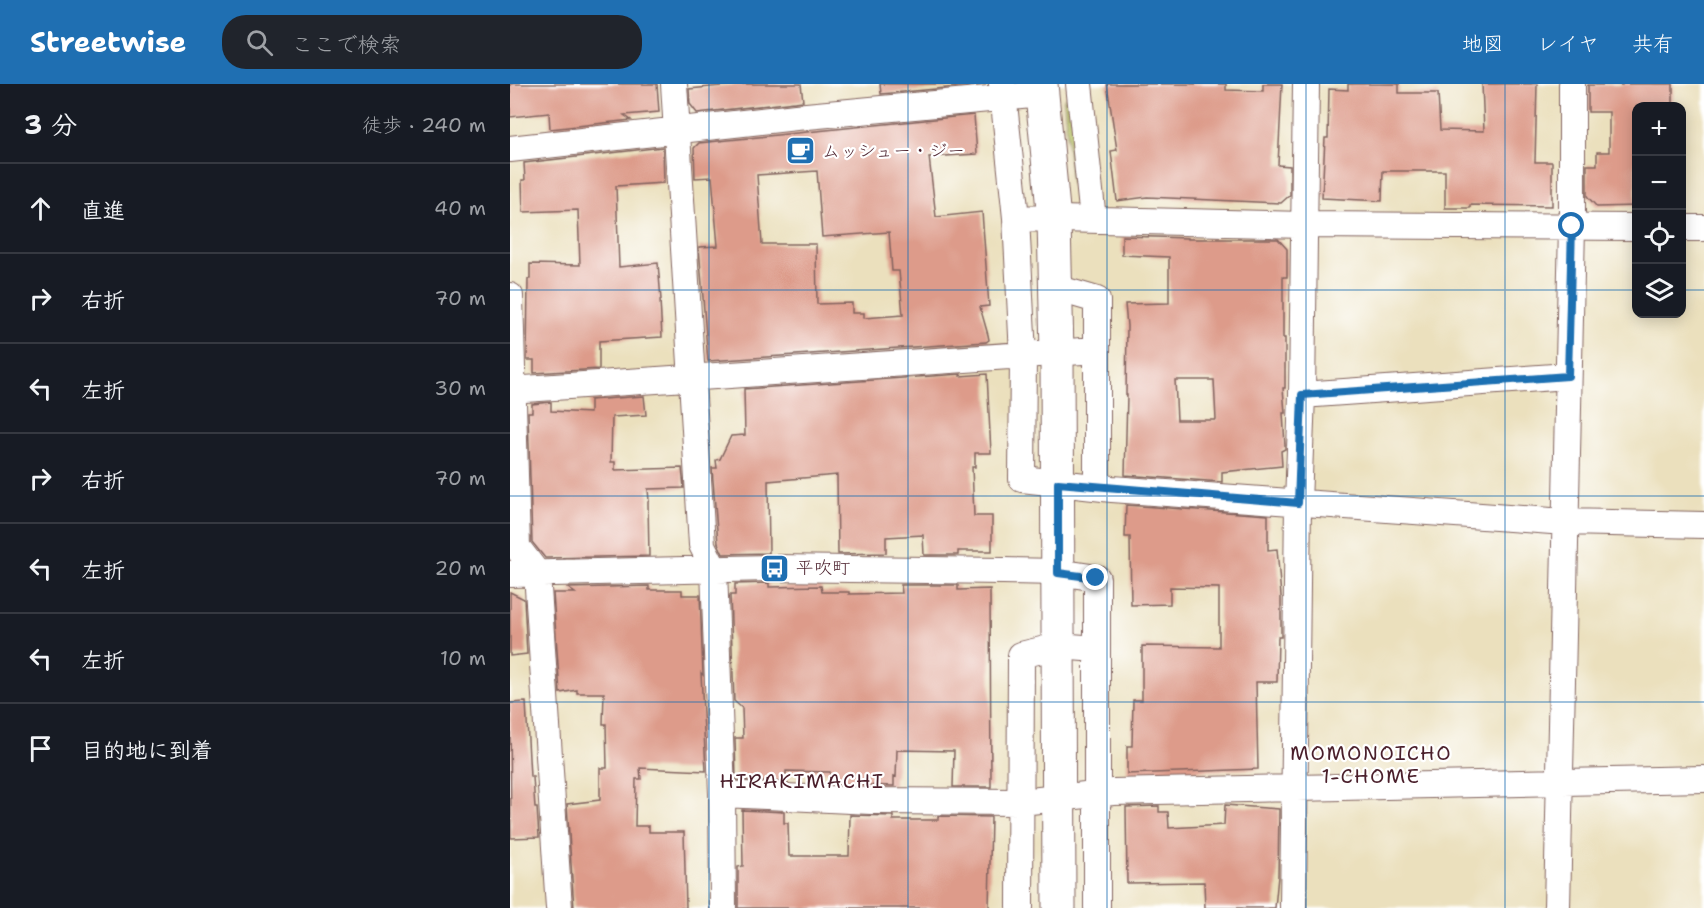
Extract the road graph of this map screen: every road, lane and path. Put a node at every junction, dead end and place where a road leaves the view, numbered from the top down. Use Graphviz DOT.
graph roads {
  1 [pos="674,84"];
  2 [pos="1079,84"];
  3 [pos="1306,84"];
  4 [pos="1572,84"];
  5 [pos="1042,89"];
  6 [pos="1002,91"];
  7 [pos="676,130"];
  8 [pos="510,149"];
  9 [pos="1016,218"];
  10 [pos="1054,220"];
  11 [pos="1093,220"];
  12 [pos="1305,225"];
  13 [pos="1572,226"];
  14 [pos="1632,227"];
  15 [pos="1686,228"];
  16 [pos="1704,228"];
  17 [pos="1056,288"];
  18 [pos="510,296"];
  19 [pos="1097,350"];
  20 [pos="1057,353"];
  21 [pos="1023,355"];
  22 [pos="1568,376"];
  23 [pos="692,378"];
  24 [pos="511,390"];
  25 [pos="1302,395"];
  26 [pos="1058,483"];
  27 [pos="1097,487"];
  28 [pos="1298,503"];
  29 [pos="1565,522"];
  30 [pos="1704,525"];
  31 [pos="714,569"];
  32 [pos="537,573"];
  33 [pos="1058,573"];
  34 [pos="510,574"];
  35 [pos="1058,646"];
  36 [pos="1097,649"];
  37 [pos="1704,779"];
  38 [pos="1559,782"];
  39 [pos="1295,788"];
  40 [pos="722,794"];
  41 [pos="1097,794"];
  42 [pos="1058,799"];
  43 [pos="1021,802"];
  44 [pos="559,908"];
  45 [pos="723,908"];
  46 [pos="1020,908"];
  47 [pos="1059,908"];
  48 [pos="1097,908"];
  49 [pos="1293,908"];
  50 [pos="1557,908"];
  1 -- 7 [label="street"];
  2 -- 11 [label="street"];
  3 -- 12 [label="street"];
  4 -- 13 [label="street"];
  5 -- 6 [label="street"];
  5 -- 10 [label="street"];
  6 -- 7 [label="street"];
  6 -- 9 [label="street"];
  7 -- 8 [label="street"];
  7 -- 23 [label="street"];
  9 -- 10 [label="street"];
  9 -- 21 [label="street"];
  10 -- 11 [label="street"];
  10 -- 17 [label="street"];
  11 -- 12 [label="street"];
  12 -- 13 [label="street"];
  12 -- 25 [label="street"];
  13 -- 14 [label="street"];
  13 -- 22 [label="street"];
  15 -- 16 [label="street"];
  17 -- 19 [label="street"];
  17 -- 20 [label="street"];
  18 -- 24 [label="street"];
  19 -- 20 [label="street"];
  19 -- 27 [label="street"];
  20 -- 21 [label="street"];
  20 -- 26 [label="street"];
  21 -- 23 [label="street"];
  21 -- 26 [label="street"];
  22 -- 25 [label="street"];
  22 -- 29 [label="street"];
  23 -- 24 [label="street"];
  23 -- 31 [label="street"];
  24 -- 32 [label="street"];
  25 -- 28 [label="street"];
  26 -- 27 [label="street"];
  26 -- 33 [label="street"];
  27 -- 28 [label="street"];
  28 -- 29 [label="street"];
  28 -- 39 [label="street"];
  29 -- 30 [label="street"];
  29 -- 38 [label="street"];
  31 -- 32 [label="street"];
  31 -- 33 [label="street"];
  31 -- 40 [label="street"];
  32 -- 34 [label="street"];
  32 -- 44 [label="street"];
  33 -- 35 [label="street"];
  33 -- 36 [label="street"];
  35 -- 36 [label="street"];
  35 -- 42 [label="street"];
  35 -- 43 [label="street"];
  36 -- 41 [label="street"];
  37 -- 38 [label="street"];
  38 -- 39 [label="street"];
  38 -- 50 [label="street"];
  39 -- 41 [label="street"];
  39 -- 49 [label="street"];
  40 -- 43 [label="street"];
  40 -- 45 [label="street"];
  41 -- 42 [label="street"];
  41 -- 48 [label="street"];
  42 -- 43 [label="street"];
  42 -- 47 [label="street"];
  43 -- 46 [label="street"];
}
